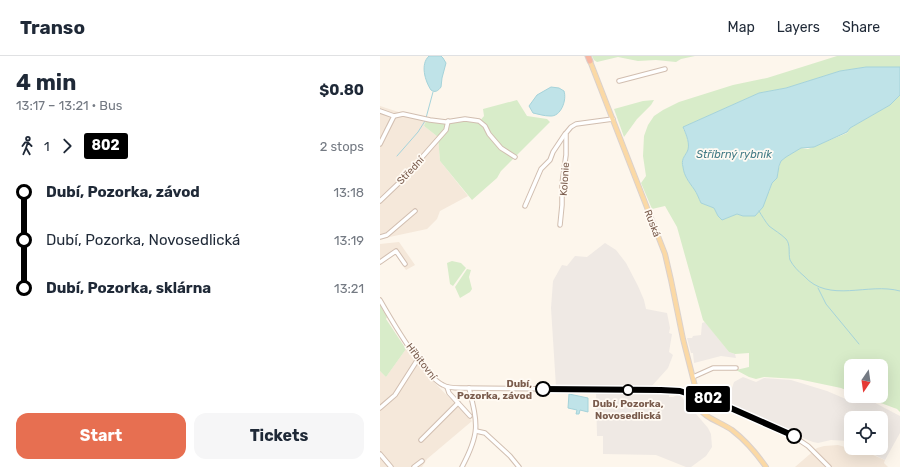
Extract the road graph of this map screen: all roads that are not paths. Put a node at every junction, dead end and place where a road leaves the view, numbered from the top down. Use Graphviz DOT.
graph roads {
  1 [pos="589,58"];
  2 [pos="665,69"];
  3 [pos="619,81"];
  4 [pos="380,111"];
  5 [pos="394,116"];
  6 [pos="613,119"];
  7 [pos="448,121"];
  8 [pos="566,133"];
  9 [pos="380,144"];
  10 [pos="515,157"];
  11 [pos="380,201"];
  12 [pos="525,206"];
  13 [pos="415,211"];
  14 [pos="560,225"];
  15 [pos="380,237"];
  16 [pos="380,262"];
  17 [pos="405,264"];
  18 [pos="380,300"];
  19 [pos="418,359"];
  20 [pos="736,368"];
  21 [pos="693,377"];
  22 [pos="447,387"];
  23 [pos="469,388"];
  24 [pos="696,390"];
  25 [pos="689,394"];
  26 [pos="703,398"];
  27 [pos="458,403"];
  28 [pos="697,405"];
  29 [pos="380,408"];
  30 [pos="470,416"];
  31 [pos="476,431"];
  32 [pos="421,440"];
  33 [pos="380,454"];
  34 [pos="422,461"];
  35 [pos="391,467"];
  36 [pos="414,467"];
  37 [pos="462,467"];
  38 [pos="519,467"];
  39 [pos="766,467"];
  40 [pos="829,467"];
  1 -- 6 [label="main road, Ruská"];
  2 -- 3 [label="street"];
  4 -- 5 [label="street"];
  5 -- 7 [label="street"];
  5 -- 9 [label="street"];
  6 -- 8 [label="street, Kolonie"];
  6 -- 21 [label="main road, Ruská"];
  7 -- 10 [label="street"];
  7 -- 11 [label="street, Střední"];
  8 -- 12 [label="street, Kolonie"];
  8 -- 14 [label="street, Kolonie"];
  13 -- 15 [label="street"];
  16 -- 17 [label="street"];
  18 -- 19 [label="street, Hřbitovní"];
  19 -- 22 [label="street, Hřbitovní"];
  19 -- 29 [label="street"];
  20 -- 21 [label="street"];
  21 -- 24 [label="main road, Ruská"];
  22 -- 23 [label="street"];
  22 -- 27 [label="street, Hřbitovní"];
  23 -- 25 [label="street"];
  23 -- 31 [label="street"];
  24 -- 25 [label="main road"];
  24 -- 26 [label="main road"];
  25 -- 28 [label="main road"];
  26 -- 28 [label="main road"];
  26 -- 40 [label="street"];
  27 -- 30 [label="street, Hřbitovní"];
  27 -- 32 [label="street"];
  28 -- 39 [label="main road"];
  31 -- 37 [label="street"];
  31 -- 38 [label="street"];
  33 -- 35 [label="street"];
  34 -- 36 [label="street"];
}
